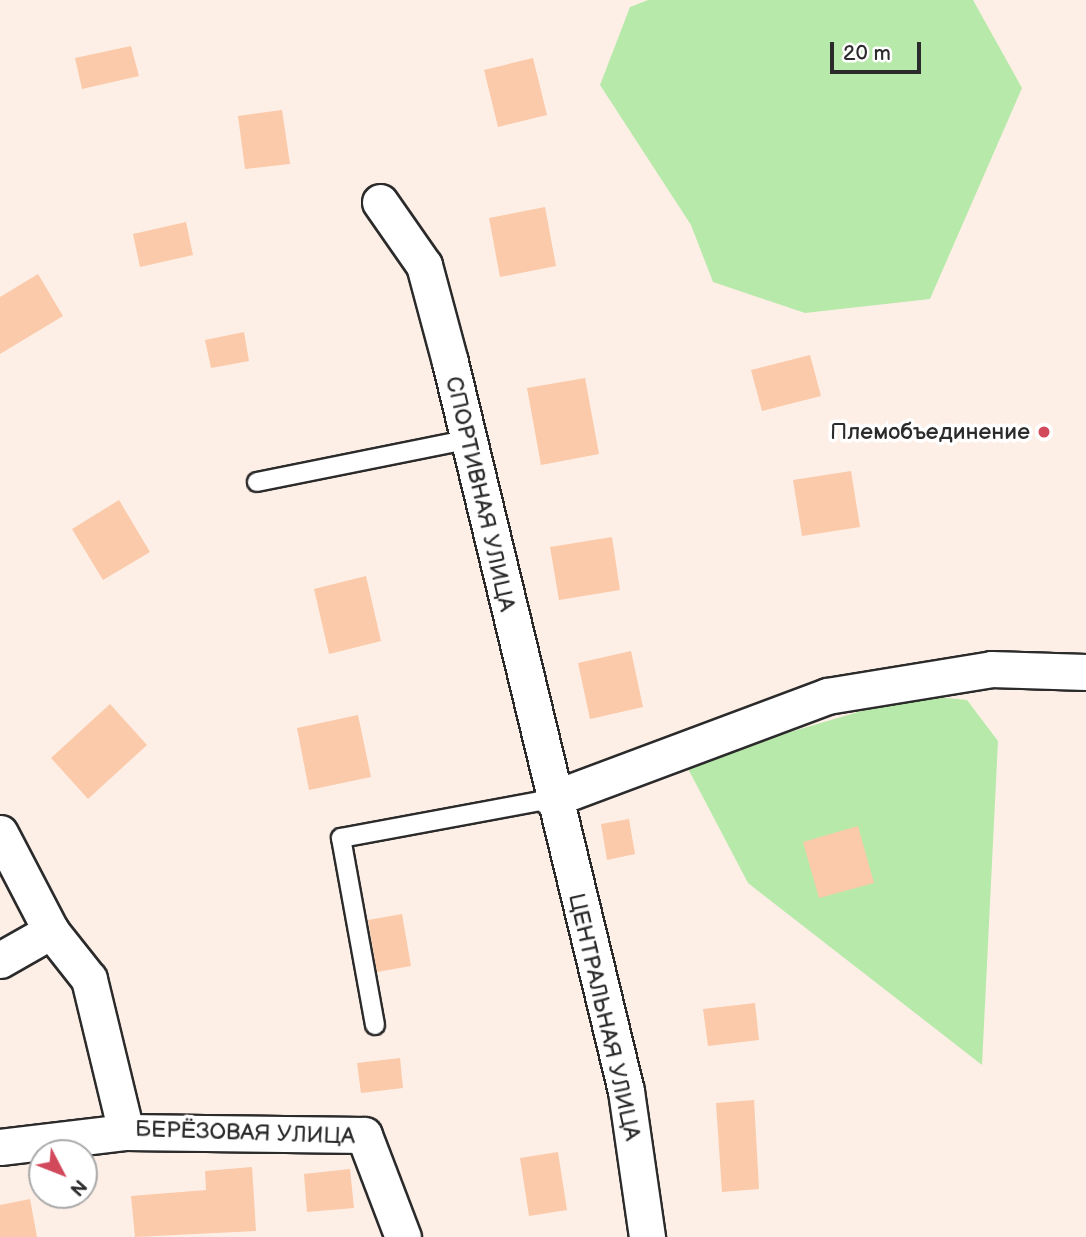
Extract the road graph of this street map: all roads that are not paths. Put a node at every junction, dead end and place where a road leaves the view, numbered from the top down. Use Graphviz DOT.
graph roads {
  1 [pos="380,202"];
  2 [pos="465,440"];
  3 [pos="257,482"];
  4 [pos="1086,672"];
  5 [pos="552,799"];
  6 [pos="0,833"];
  7 [pos="51,931"];
  8 [pos="0,960"];
  9 [pos="375,1025"];
  10 [pos="126,1132"];
  11 [pos="0,1147"];
  12 [pos="403,1237"];
  13 [pos="648,1237"];
  1 -- 2 [label="street, СПОРТИВНАЯ УЛИЦА"];
  2 -- 3 [label="lane"];
  2 -- 5 [label="street, СПОРТИВНАЯ УЛИЦА"];
  4 -- 5 [label="street"];
  5 -- 9 [label="lane"];
  5 -- 13 [label="street, ЦЕНТРАЛЬНАЯ УЛИЦА"];
  6 -- 7 [label="street, БЕРЁЗОВАЯ УЛИЦА"];
  7 -- 8 [label="street"];
  7 -- 10 [label="street, БЕРЁЗОВАЯ УЛИЦА"];
  10 -- 11 [label="street"];
  10 -- 12 [label="street, БЕРЁЗОВАЯ УЛИЦА"];
}
